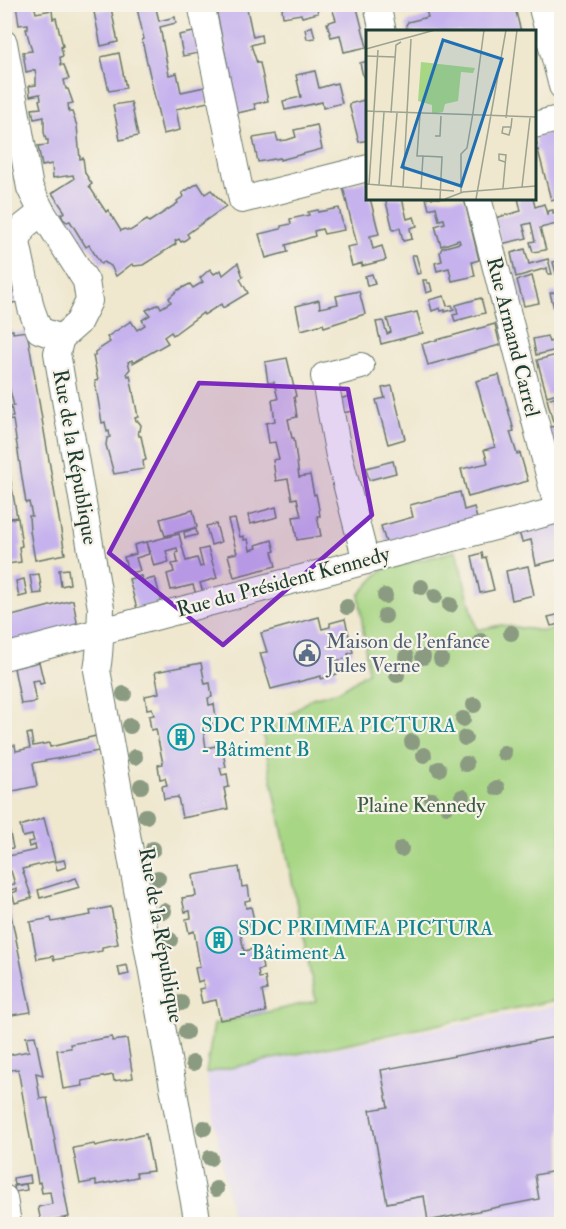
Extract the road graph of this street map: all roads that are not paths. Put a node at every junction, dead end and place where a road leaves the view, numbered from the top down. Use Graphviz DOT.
graph roads {
  1 [pos="201,4"];
  2 [pos="376,4"];
  3 [pos="541,4"];
  4 [pos="382,30"];
  5 [pos="4,43"];
  6 [pos="561,86"];
  7 [pos="561,118"];
  8 [pos="536,124"];
  9 [pos="366,169"];
  10 [pos="479,200"];
  11 [pos="23,220"];
  12 [pos="61,338"];
  13 [pos="361,366"];
  14 [pos="560,510"];
  15 [pos="366,561"];
  16 [pos="100,639"];
  17 [pos="4,657"];
  18 [pos="181,1090"];
  19 [pos="4,1198"];
  20 [pos="8,1224"];
  21 [pos="198,1224"];
  22 [pos="214,1224"];
  1 -- 9 [label="street"];
  2 -- 4 [label="street"];
  3 -- 6 [label="street"];
  5 -- 11 [label="street, Rue de la République"];
  7 -- 8 [label="street"];
  10 -- 14 [label="street, Rue Armand Carrel"];
  11 -- 12 [label="street, Rue de la République"];
  11 -- 12 [label="street, Rue de la République"];
  12 -- 16 [label="street, Rue de la République"];
  13 -- 15 [label="street"];
  14 -- 15 [label="street, Rue du Président Kennedy"];
  15 -- 16 [label="street, Rue du Président Kennedy"];
  16 -- 17 [label="street, Rue du Président Kennedy"];
  16 -- 18 [label="street, Rue de la République"];
  18 -- 21 [label="street, Rue de la République"];
  18 -- 22 [label="street, Rue de la République"];
  19 -- 20 [label="street"];
}
